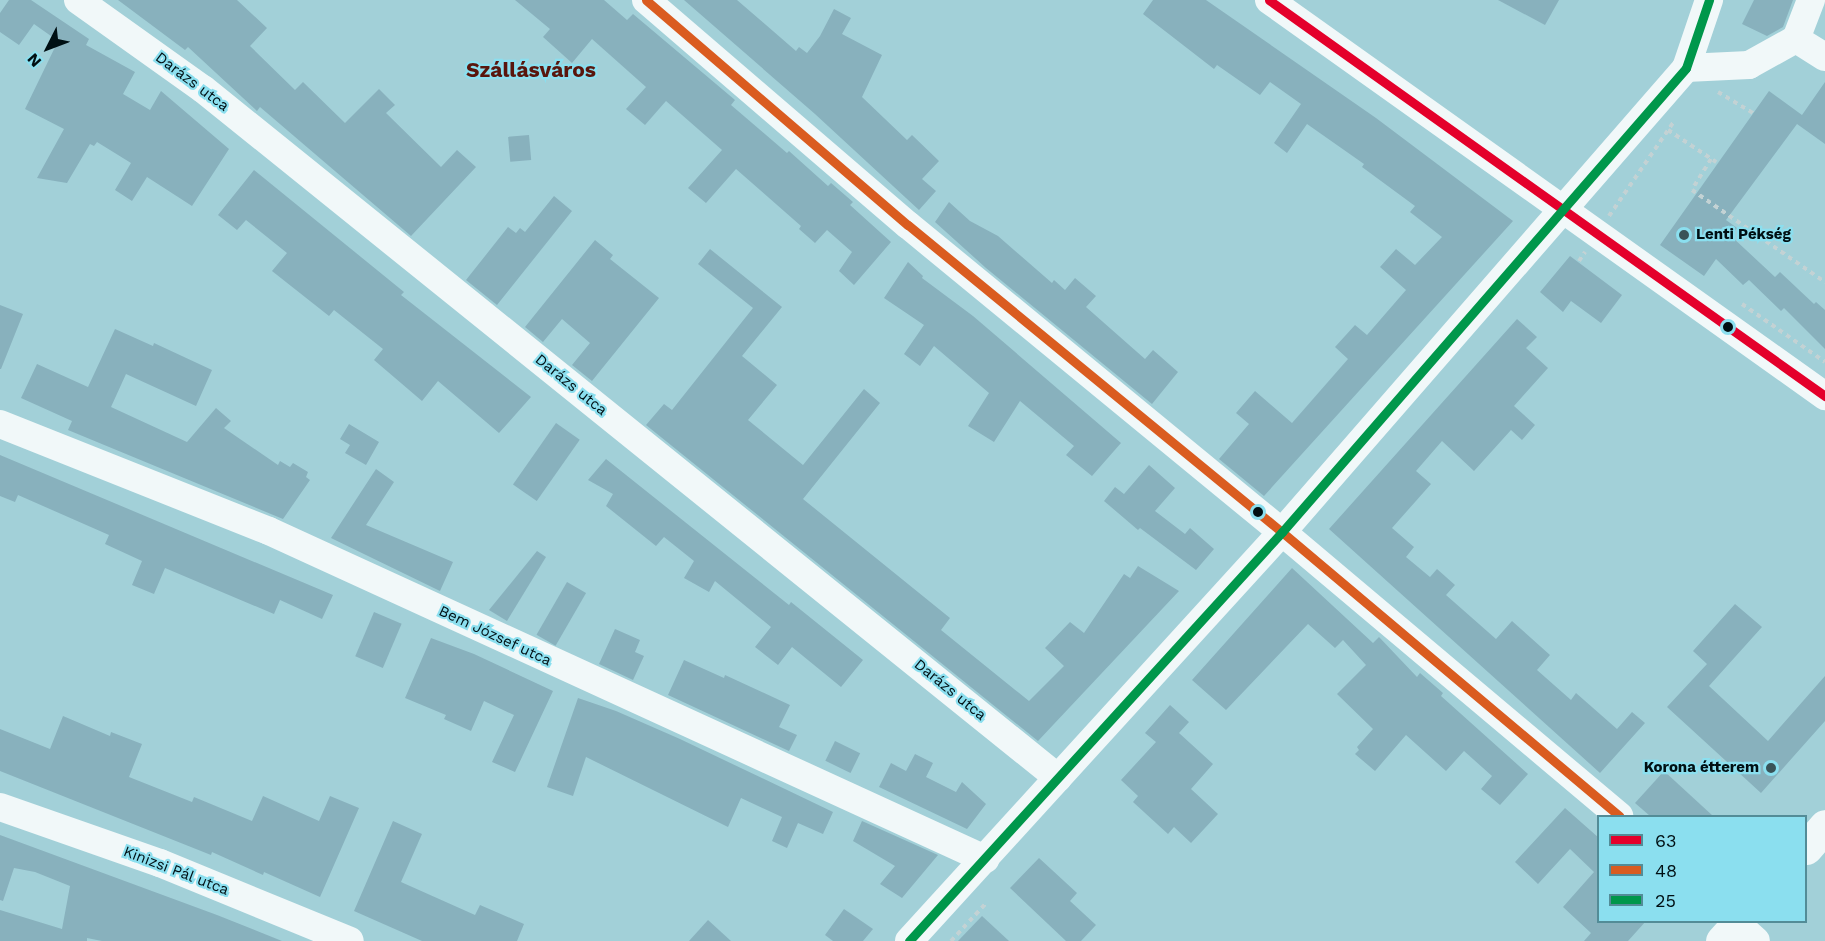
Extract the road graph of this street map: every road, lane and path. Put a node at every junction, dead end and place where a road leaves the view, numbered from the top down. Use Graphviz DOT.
graph roads {
  1 [pos="78,0"];
  2 [pos="646,0"];
  3 [pos="1269,0"];
  4 [pos="1709,0"];
  5 [pos="1811,0"];
  6 [pos="1796,39"];
  7 [pos="1825,57"];
  8 [pos="1699,68"];
  9 [pos="1753,113"];
  10 [pos="1675,121"];
  11 [pos="1668,130"];
  12 [pos="1711,159"];
  13 [pos="1716,162"];
  14 [pos="1563,210"];
  15 [pos="1597,234"];
  16 [pos="1579,261"];
  17 [pos="1825,282"];
  18 [pos="1825,396"];
  19 [pos="0,424"];
  20 [pos="1282,532"];
  21 [pos="1058,778"];
  22 [pos="0,807"];
  23 [pos="1618,815"];
  24 [pos="1825,826"];
  25 [pos="1807,847"];
  26 [pos="985,859"];
  27 [pos="988,901"];
  28 [pos="350,941"];
  29 [pos="909,941"];
  30 [pos="951,941"];
  1 -- 21 [label="street, Darázs utca"];
  2 -- 20 [label="street"];
  3 -- 14 [label="street"];
  4 -- 8 [label="street"];
  5 -- 6 [label="street"];
  6 -- 7 [label="street"];
  6 -- 8 [label="street"];
  8 -- 9 [label="path"];
  8 -- 14 [label="street"];
  10 -- 11 [label="path"];
  11 -- 12 [label="path"];
  11 -- 15 [label="path"];
  12 -- 13 [label="path"];
  12 -- 17 [label="path"];
  14 -- 15 [label="street"];
  14 -- 20 [label="street"];
  15 -- 16 [label="path"];
  15 -- 18 [label="street"];
  19 -- 26 [label="street, Bem József utca"];
  20 -- 21 [label="street"];
  20 -- 23 [label="street"];
  21 -- 26 [label="street"];
  22 -- 28 [label="street, Kinizsi Pál utca"];
  24 -- 25 [label="main road"];
  26 -- 29 [label="street"];
  27 -- 30 [label="path"];
}
